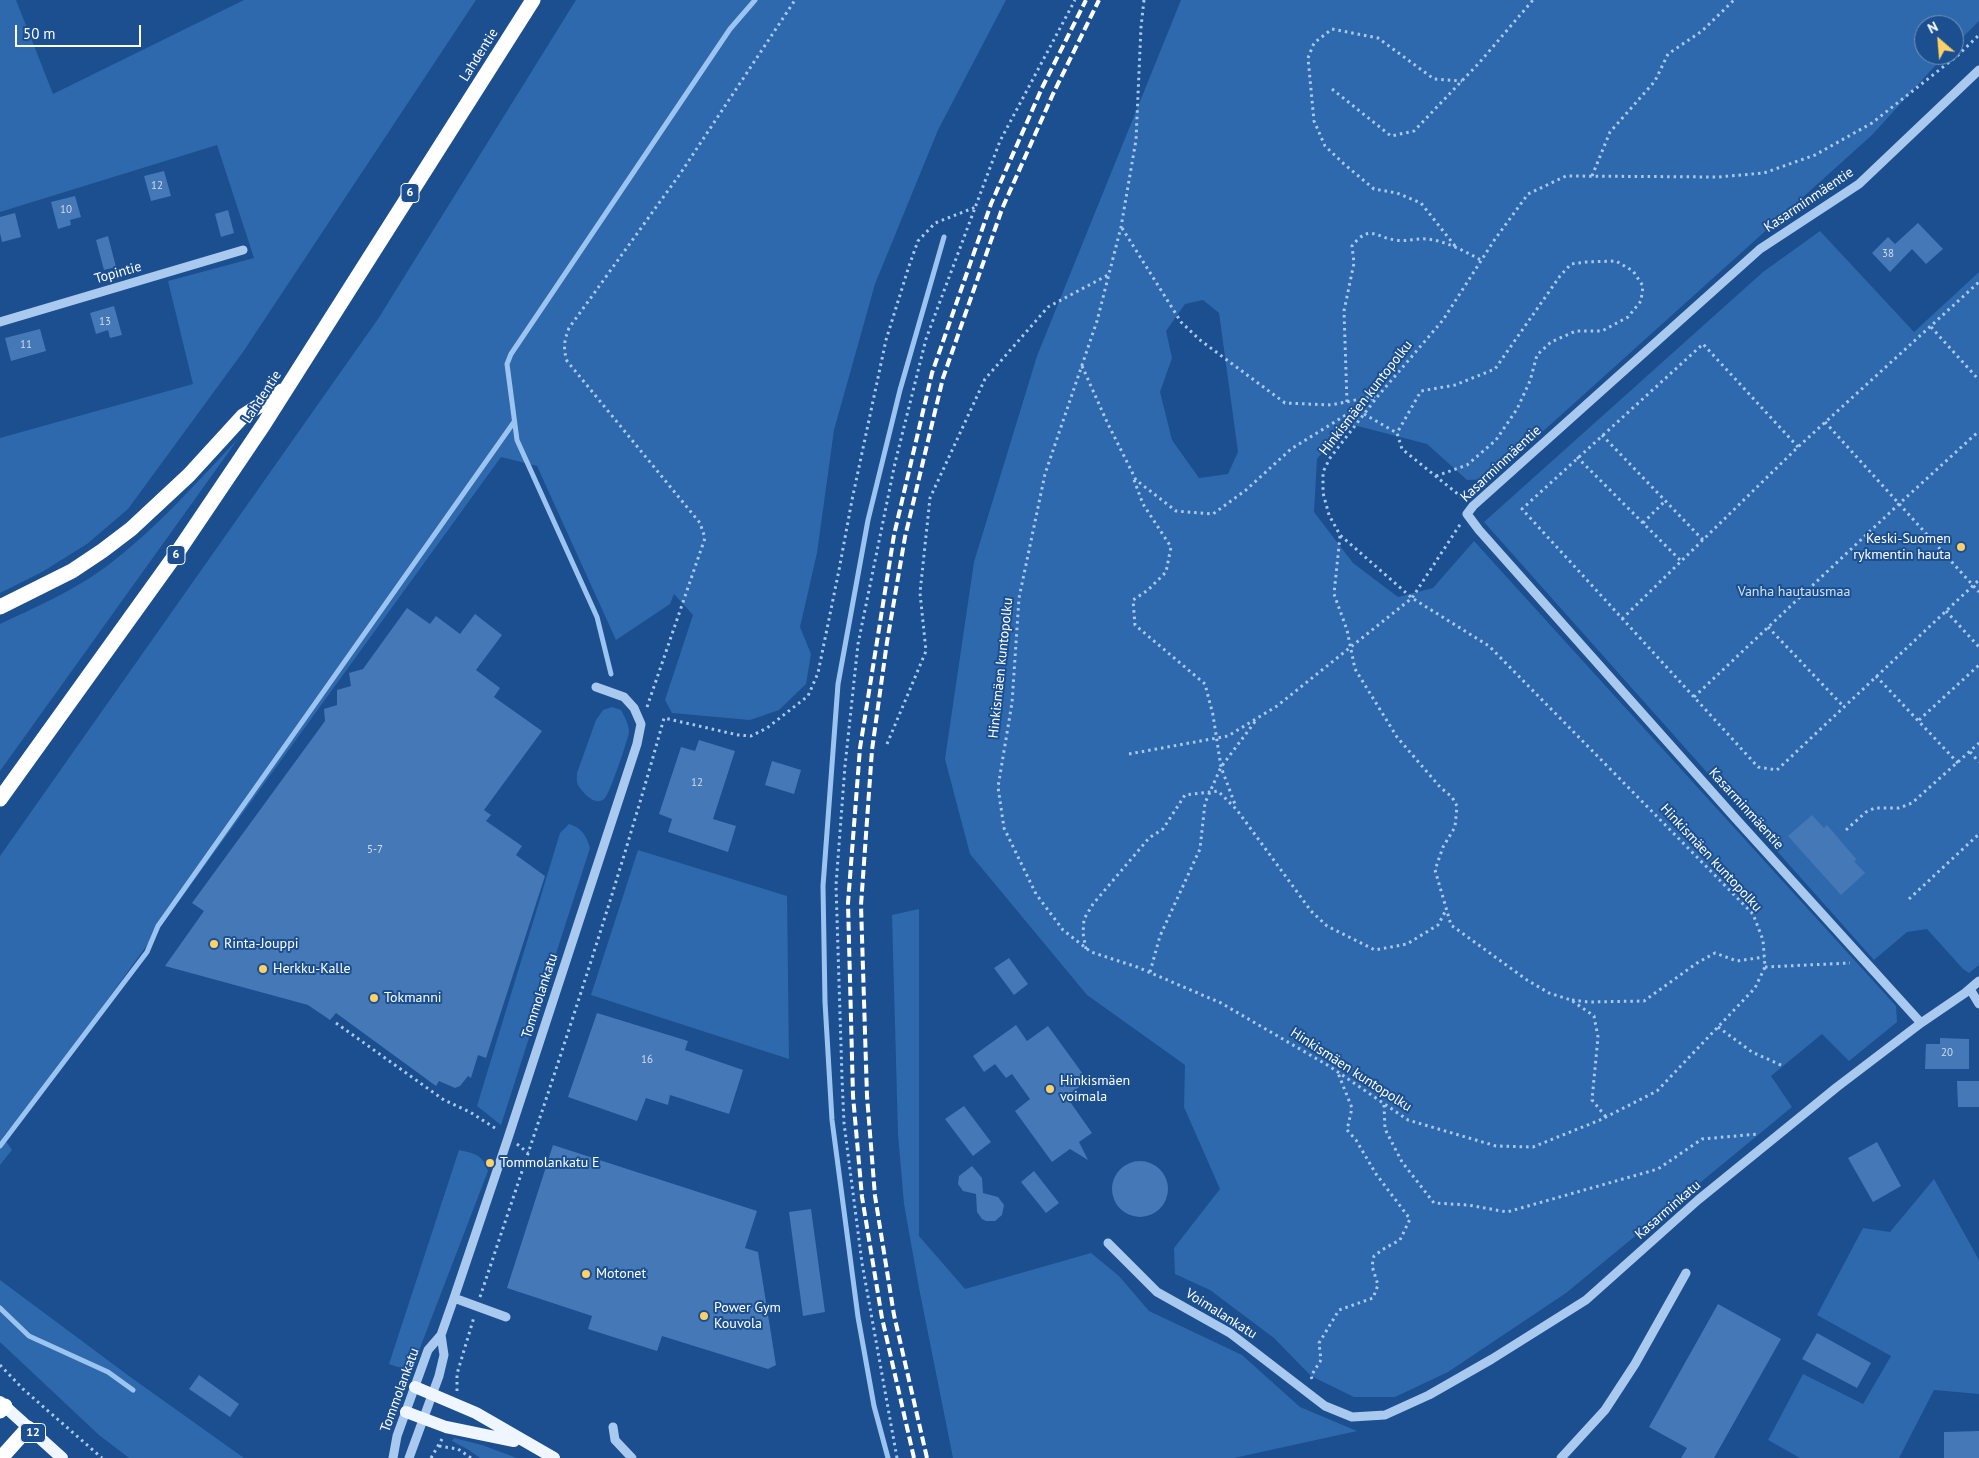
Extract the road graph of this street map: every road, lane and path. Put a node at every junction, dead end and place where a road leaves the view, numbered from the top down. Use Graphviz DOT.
graph roads {
  1 [pos="533,0"];
  2 [pos="795,0"];
  3 [pos="1074,0"];
  4 [pos="1144,0"];
  5 [pos="1533,0"];
  6 [pos="1734,0"];
  7 [pos="1979,35"];
  8 [pos="1979,70"];
  9 [pos="1462,81"];
  10 [pos="1332,89"];
  11 [pos="1592,176"];
  12 [pos="976,207"];
  13 [pos="1121,227"];
  14 [pos="1455,246"];
  15 [pos="243,250"];
  16 [pos="1481,260"];
  17 [pos="1109,275"];
  18 [pos="1979,282"];
  19 [pos="0,322"];
  20 [pos="1930,327"];
  21 [pos="1082,365"];
  22 [pos="1979,380"];
  23 [pos="288,387"];
  24 [pos="1378,396"];
  25 [pos="1347,402"];
  26 [pos="1364,414"];
  27 [pos="1825,422"];
  28 [pos="1979,431"];
  29 [pos="1397,434"];
  30 [pos="1602,435"];
  31 [pos="1798,447"];
  32 [pos="1577,457"];
  33 [pos="1130,469"];
  34 [pos="1436,476"];
  35 [pos="1665,501"];
  36 [pos="1900,503"];
  37 [pos="1472,506"];
  38 [pos="1467,514"];
  39 [pos="1643,523"];
  40 [pos="1340,536"];
  41 [pos="1703,540"];
  42 [pos="1681,561"];
  43 [pos="1979,580"];
  44 [pos="1973,586"];
  45 [pos="1979,592"];
  46 [pos="1412,598"];
  47 [pos="0,607"];
  48 [pos="1946,611"];
  49 [pos="1622,619"];
  50 [pos="1768,627"];
  51 [pos="1979,647"];
  52 [pos="1351,648"];
  53 [pos="1979,665"];
  54 [pos="1876,676"];
  55 [pos="596,687"];
  56 [pos="1694,697"];
  57 [pos="1844,708"];
  58 [pos="1259,716"];
  59 [pos="1919,720"];
  60 [pos="641,724"];
  61 [pos="1979,743"];
  62 [pos="888,744"];
  63 [pos="1970,752"];
  64 [pos="1129,754"];
  65 [pos="1979,762"];
  66 [pos="1958,763"];
  67 [pos="1221,767"];
  68 [pos="1210,791"];
  69 [pos="0,799"];
  70 [pos="1237,810"];
  71 [pos="1846,830"];
  72 [pos="1979,834"];
  73 [pos="1909,899"];
  74 [pos="1447,909"];
  75 [pos="1086,949"];
  76 [pos="1764,957"];
  77 [pos="1866,962"];
  78 [pos="1765,967"];
  79 [pos="1150,972"];
  80 [pos="1979,981"];
  81 [pos="1970,989"];
  82 [pos="1570,1000"];
  83 [pos="1979,1004"];
  84 [pos="336,1023"];
  85 [pos="1921,1023"];
  86 [pos="1718,1028"];
  87 [pos="1783,1066"];
  88 [pos="1338,1073"];
  89 [pos="1384,1104"];
  90 [pos="1606,1118"];
  91 [pos="496,1130"];
  92 [pos="1783,1132"];
  93 [pos="1108,1243"];
  94 [pos="1686,1273"];
  95 [pos="454,1298"];
  96 [pos="477,1305"];
  97 [pos="506,1317"];
  98 [pos="441,1335"];
  99 [pos="0,1365"];
  100 [pos="415,1387"];
  101 [pos="433,1394"];
  102 [pos="457,1395"];
  103 [pos="1321,1403"];
  104 [pos="2,1407"];
  105 [pos="406,1412"];
  106 [pos="1352,1417"];
  107 [pos="424,1419"];
  108 [pos="613,1427"];
  109 [pos="28,1428"];
  110 [pos="442,1441"];
  111 [pos="439,1446"];
  112 [pos="535,1449"];
  113 [pos="5,1454"];
  114 [pos="62,1458"];
  115 [pos="102,1458"];
  116 [pos="392,1458"];
  117 [pos="409,1458"];
  118 [pos="431,1458"];
  119 [pos="471,1458"];
  120 [pos="554,1458"];
  121 [pos="632,1458"];
  122 [pos="897,1458"];
  123 [pos="1561,1458"];
  1 -- 23 [label="highway, Lahdentie / 6"];
  2 -- 60 [label="path"];
  3 -- 12 [label="path"];
  4 -- 13 [label="path, Hinkismäen kuntopolku"];
  5 -- 9 [label="path"];
  6 -- 11 [label="path"];
  7 -- 11 [label="path, Hinkismäen kuntopolku"];
  8 -- 37 [label="street, Kasarminmäentie"];
  9 -- 10 [label="path"];
  9 -- 14 [label="path"];
  11 -- 16 [label="path, Hinkismäen kuntopolku"];
  12 -- 96 [label="path"];
  12 -- 122 [label="path"];
  13 -- 17 [label="path, Hinkismäen kuntopolku"];
  13 -- 25 [label="path"];
  14 -- 16 [label="path"];
  14 -- 25 [label="path"];
  15 -- 19 [label="street, Topintie"];
  16 -- 24 [label="path, Hinkismäen kuntopolku"];
  17 -- 21 [label="path, Hinkismäen kuntopolku"];
  17 -- 62 [label="path"];
  18 -- 20 [label="path"];
  20 -- 22 [label="path"];
  20 -- 27 [label="path"];
  21 -- 33 [label="path"];
  21 -- 75 [label="path, Hinkismäen kuntopolku"];
  23 -- 47 [label="highway"];
  23 -- 69 [label="highway, Lahdentie / 6"];
  24 -- 25 [label="path"];
  24 -- 26 [label="path, Hinkismäen kuntopolku"];
  24 -- 33 [label="path"];
  26 -- 29 [label="path"];
  26 -- 40 [label="path, Hinkismäen kuntopolku"];
  27 -- 31 [label="path"];
  27 -- 36 [label="path"];
  28 -- 36 [label="path"];
  29 -- 34 [label="path"];
  29 -- 34 [label="path"];
  30 -- 31 [label="path"];
  30 -- 32 [label="path"];
  30 -- 35 [label="path"];
  31 -- 41 [label="path"];
  32 -- 39 [label="path"];
  32 -- 49 [label="path"];
  33 -- 67 [label="path"];
  34 -- 37 [label="path"];
  35 -- 39 [label="path"];
  35 -- 41 [label="path"];
  36 -- 44 [label="path"];
  36 -- 50 [label="path"];
  37 -- 38 [label="street, Kasarminmäentie"];
  38 -- 46 [label="path"];
  38 -- 77 [label="street, Kasarminmäentie"];
  39 -- 42 [label="path"];
  40 -- 46 [label="path, Hinkismäen kuntopolku"];
  40 -- 52 [label="path"];
  41 -- 42 [label="path"];
  42 -- 49 [label="path"];
  43 -- 44 [label="path"];
  44 -- 45 [label="path"];
  44 -- 48 [label="path"];
  46 -- 52 [label="path"];
  46 -- 76 [label="path, Hinkismäen kuntopolku"];
  48 -- 51 [label="path"];
  48 -- 54 [label="path"];
  49 -- 56 [label="path"];
  50 -- 56 [label="path"];
  50 -- 57 [label="path"];
  52 -- 58 [label="path"];
  52 -- 74 [label="path"];
  53 -- 59 [label="path"];
  54 -- 57 [label="path"];
  54 -- 59 [label="path"];
  55 -- 60 [label="street"];
  56 -- 57 [label="path"];
  58 -- 64 [label="path"];
  58 -- 67 [label="path"];
  59 -- 66 [label="path"];
  60 -- 95 [label="street, Tommolankatu"];
  61 -- 63 [label="path"];
  63 -- 65 [label="path"];
  63 -- 66 [label="path"];
  66 -- 71 [label="path"];
  67 -- 68 [label="path"];
  67 -- 70 [label="path"];
  68 -- 70 [label="path"];
  68 -- 75 [label="path"];
  68 -- 79 [label="path"];
  70 -- 74 [label="path"];
  72 -- 73 [label="path"];
  74 -- 82 [label="path"];
  75 -- 79 [label="path, Hinkismäen kuntopolku"];
  76 -- 78 [label="path, Hinkismäen kuntopolku"];
  76 -- 82 [label="path"];
  77 -- 78 [label="path"];
  77 -- 85 [label="street, Kasarminmäentie"];
  78 -- 86 [label="path, Hinkismäen kuntopolku"];
  79 -- 88 [label="path, Hinkismäen kuntopolku"];
  80 -- 81 [label="street, Kasarminkatu"];
  81 -- 83 [label="street"];
  81 -- 85 [label="street, Kasarminkatu"];
  82 -- 90 [label="path"];
  84 -- 91 [label="path"];
  85 -- 92 [label="street, Kasarminkatu"];
  86 -- 87 [label="path"];
  86 -- 90 [label="path, Hinkismäen kuntopolku"];
  88 -- 89 [label="path, Hinkismäen kuntopolku"];
  88 -- 103 [label="path"];
  89 -- 90 [label="path, Hinkismäen kuntopolku"];
  89 -- 92 [label="path"];
  92 -- 106 [label="street, Kasarminkatu"];
  93 -- 103 [label="street, Voimalankatu"];
  94 -- 123 [label="street"];
  95 -- 96 [label="street"];
  95 -- 98 [label="street, Tommolankatu"];
  96 -- 97 [label="street"];
  96 -- 102 [label="path"];
  98 -- 100 [label="street, Tommolankatu"];
  98 -- 101 [label="street, Tommolankatu"];
  99 -- 115 [label="path"];
  100 -- 101 [label="main road"];
  100 -- 105 [label="street, Tommolankatu"];
  101 -- 107 [label="street, Tommolankatu"];
  101 -- 112 [label="main road"];
  103 -- 106 [label="street, Voimalankatu"];
  104 -- 109 [label="main road, 12"];
  105 -- 107 [label="main road"];
  105 -- 116 [label="street, Tommolankatu"];
  107 -- 112 [label="main road"];
  107 -- 117 [label="street, Tommolankatu"];
  108 -- 121 [label="street"];
  109 -- 113 [label="highway"];
  109 -- 114 [label="main road, 12"];
  110 -- 111 [label="path"];
  111 -- 118 [label="path"];
  111 -- 119 [label="path"];
  112 -- 120 [label="main road"];
}
